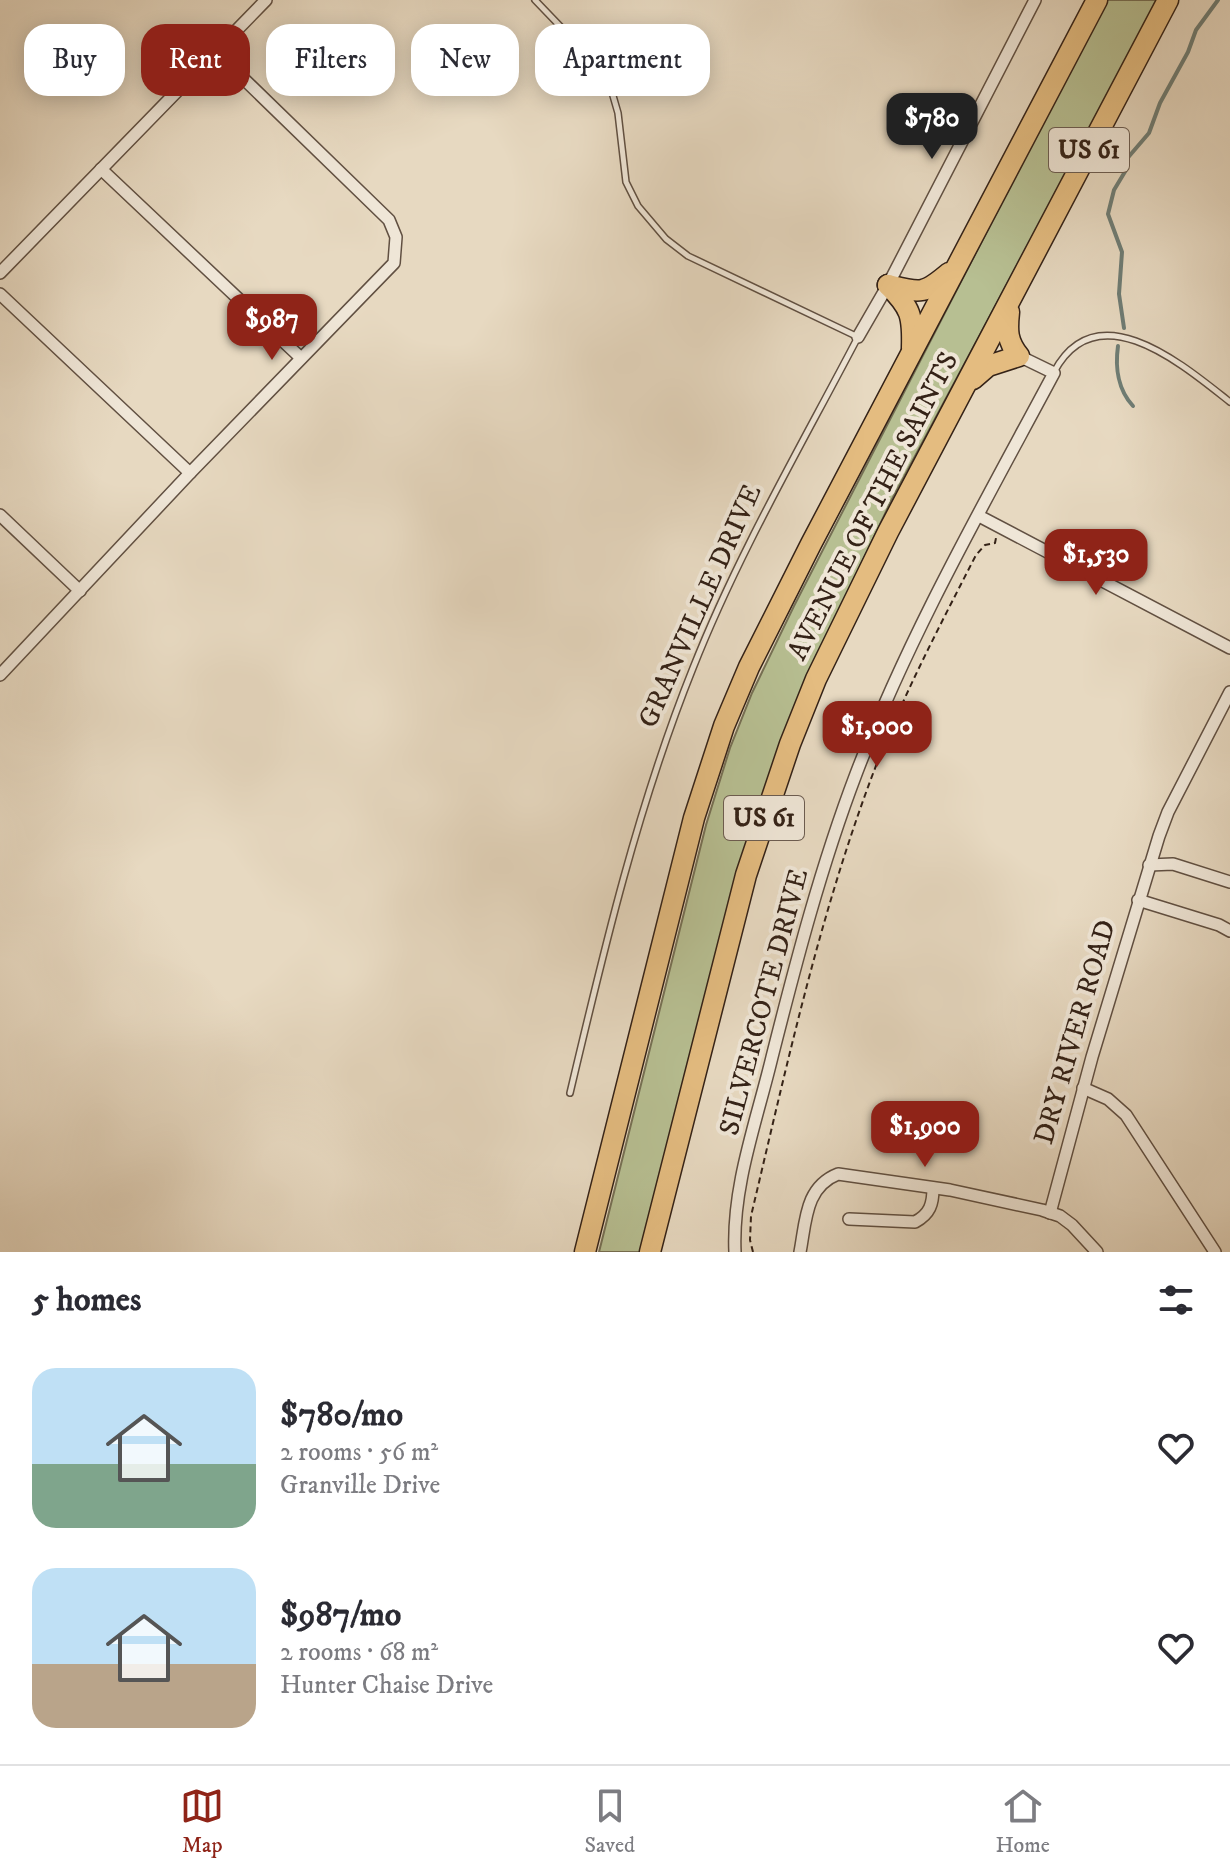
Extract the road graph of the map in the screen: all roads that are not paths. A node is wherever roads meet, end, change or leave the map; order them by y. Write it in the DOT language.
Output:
graph roads {
  1 [pos="266,0"];
  2 [pos="535,0"];
  3 [pos="1035,0"];
  4 [pos="1097,0"];
  5 [pos="1168,0"];
  6 [pos="242,24"];
  7 [pos="250,85"];
  8 [pos="172,96"];
  9 [pos="101,169"];
  10 [pos="955,269"];
  11 [pos="0,273"];
  12 [pos="888,285"];
  13 [pos="0,294"];
  14 [pos="1010,300"];
  15 [pos="858,337"];
  16 [pos="912,351"];
  17 [pos="1019,356"];
  18 [pos="301,358"];
  19 [pos="1054,373"];
  20 [pos="964,387"];
  21 [pos="1230,402"];
  22 [pos="190,473"];
  23 [pos="0,515"];
  24 [pos="979,516"];
  25 [pos="80,591"];
  26 [pos="1230,648"];
  27 [pos="0,675"];
  28 [pos="1230,692"];
  29 [pos="1149,865"];
  30 [pos="1230,882"];
  31 [pos="1138,900"];
  32 [pos="1230,931"];
  33 [pos="1083,1088"];
  34 [pos="570,1093"];
  35 [pos="933,1188"];
  36 [pos="1050,1213"];
  37 [pos="849,1219"];
  38 [pos="585,1252"];
  39 [pos="650,1252"];
  40 [pos="735,1252"];
  41 [pos="800,1252"];
  42 [pos="1097,1252"];
  43 [pos="1215,1252"];
  1 -- 6 [label="street"];
  2 -- 15 [label="lane"];
  3 -- 12 [label="street, GRANVILLE DRIVE"];
  4 -- 10 [label="highway, AVENUE OF THE SAINTS / US 61"];
  5 -- 14 [label="highway, AVENUE OF THE SAINTS / US 61"];
  7 -- 18 [label="street"];
  8 -- 9 [label="street"];
  9 -- 11 [label="street"];
  9 -- 18 [label="street"];
  10 -- 12 [label="highway"];
  10 -- 16 [label="highway, AVENUE OF THE SAINTS / US 61"];
  12 -- 15 [label="street, GRANVILLE DRIVE"];
  12 -- 16 [label="highway"];
  13 -- 22 [label="street"];
  14 -- 17 [label="highway"];
  14 -- 20 [label="highway, AVENUE OF THE SAINTS / US 61"];
  15 -- 34 [label="lane, GRANVILLE DRIVE"];
  16 -- 38 [label="highway, AVENUE OF THE SAINTS / US 61"];
  17 -- 19 [label="street"];
  17 -- 20 [label="highway"];
  18 -- 22 [label="street"];
  19 -- 21 [label="lane"];
  19 -- 24 [label="street, SILVERCOTE DRIVE"];
  20 -- 39 [label="highway, AVENUE OF THE SAINTS / US 61"];
  22 -- 25 [label="street"];
  23 -- 25 [label="street"];
  24 -- 26 [label="street"];
  24 -- 40 [label="street, SILVERCOTE DRIVE"];
  25 -- 27 [label="street"];
  28 -- 29 [label="street, DRY RIVER ROAD"];
  29 -- 30 [label="street"];
  29 -- 31 [label="street, DRY RIVER ROAD"];
  31 -- 32 [label="street"];
  31 -- 33 [label="street, DRY RIVER ROAD"];
  33 -- 36 [label="street, DRY RIVER ROAD"];
  33 -- 43 [label="street"];
  35 -- 36 [label="street"];
  35 -- 37 [label="street"];
  35 -- 41 [label="street"];
  36 -- 42 [label="street"];
}
